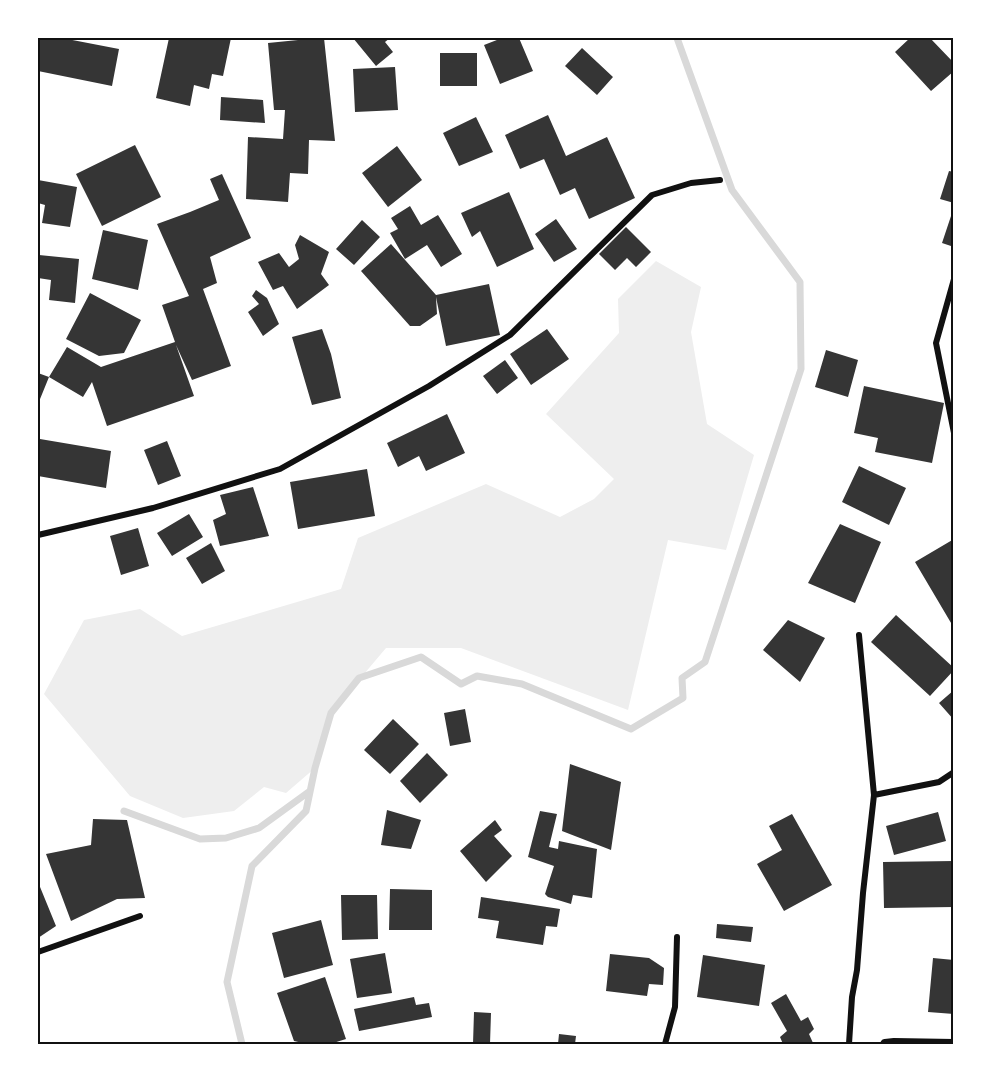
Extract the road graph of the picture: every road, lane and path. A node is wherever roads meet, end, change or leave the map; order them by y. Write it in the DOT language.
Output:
graph roads {
  1 [pos="720,180"];
  2 [pos="954,279"];
  3 [pos="954,433"];
  4 [pos="38,535"];
  5 [pos="859,636"];
  6 [pos="954,772"];
  7 [pos="874,795"];
  8 [pos="140,916"];
  9 [pos="677,937"];
  10 [pos="38,952"];
  11 [pos="665,1044"];
  12 [pos="849,1044"];
  13 [pos="885,1044"];
  14 [pos="954,1044"];
  1 -- 4 [label="street"];
  2 -- 3 [label="street"];
  5 -- 7 [label="street"];
  6 -- 7 [label="street"];
  7 -- 12 [label="street"];
  8 -- 10 [label="street"];
  9 -- 11 [label="street"];
  13 -- 14 [label="street"];
}
